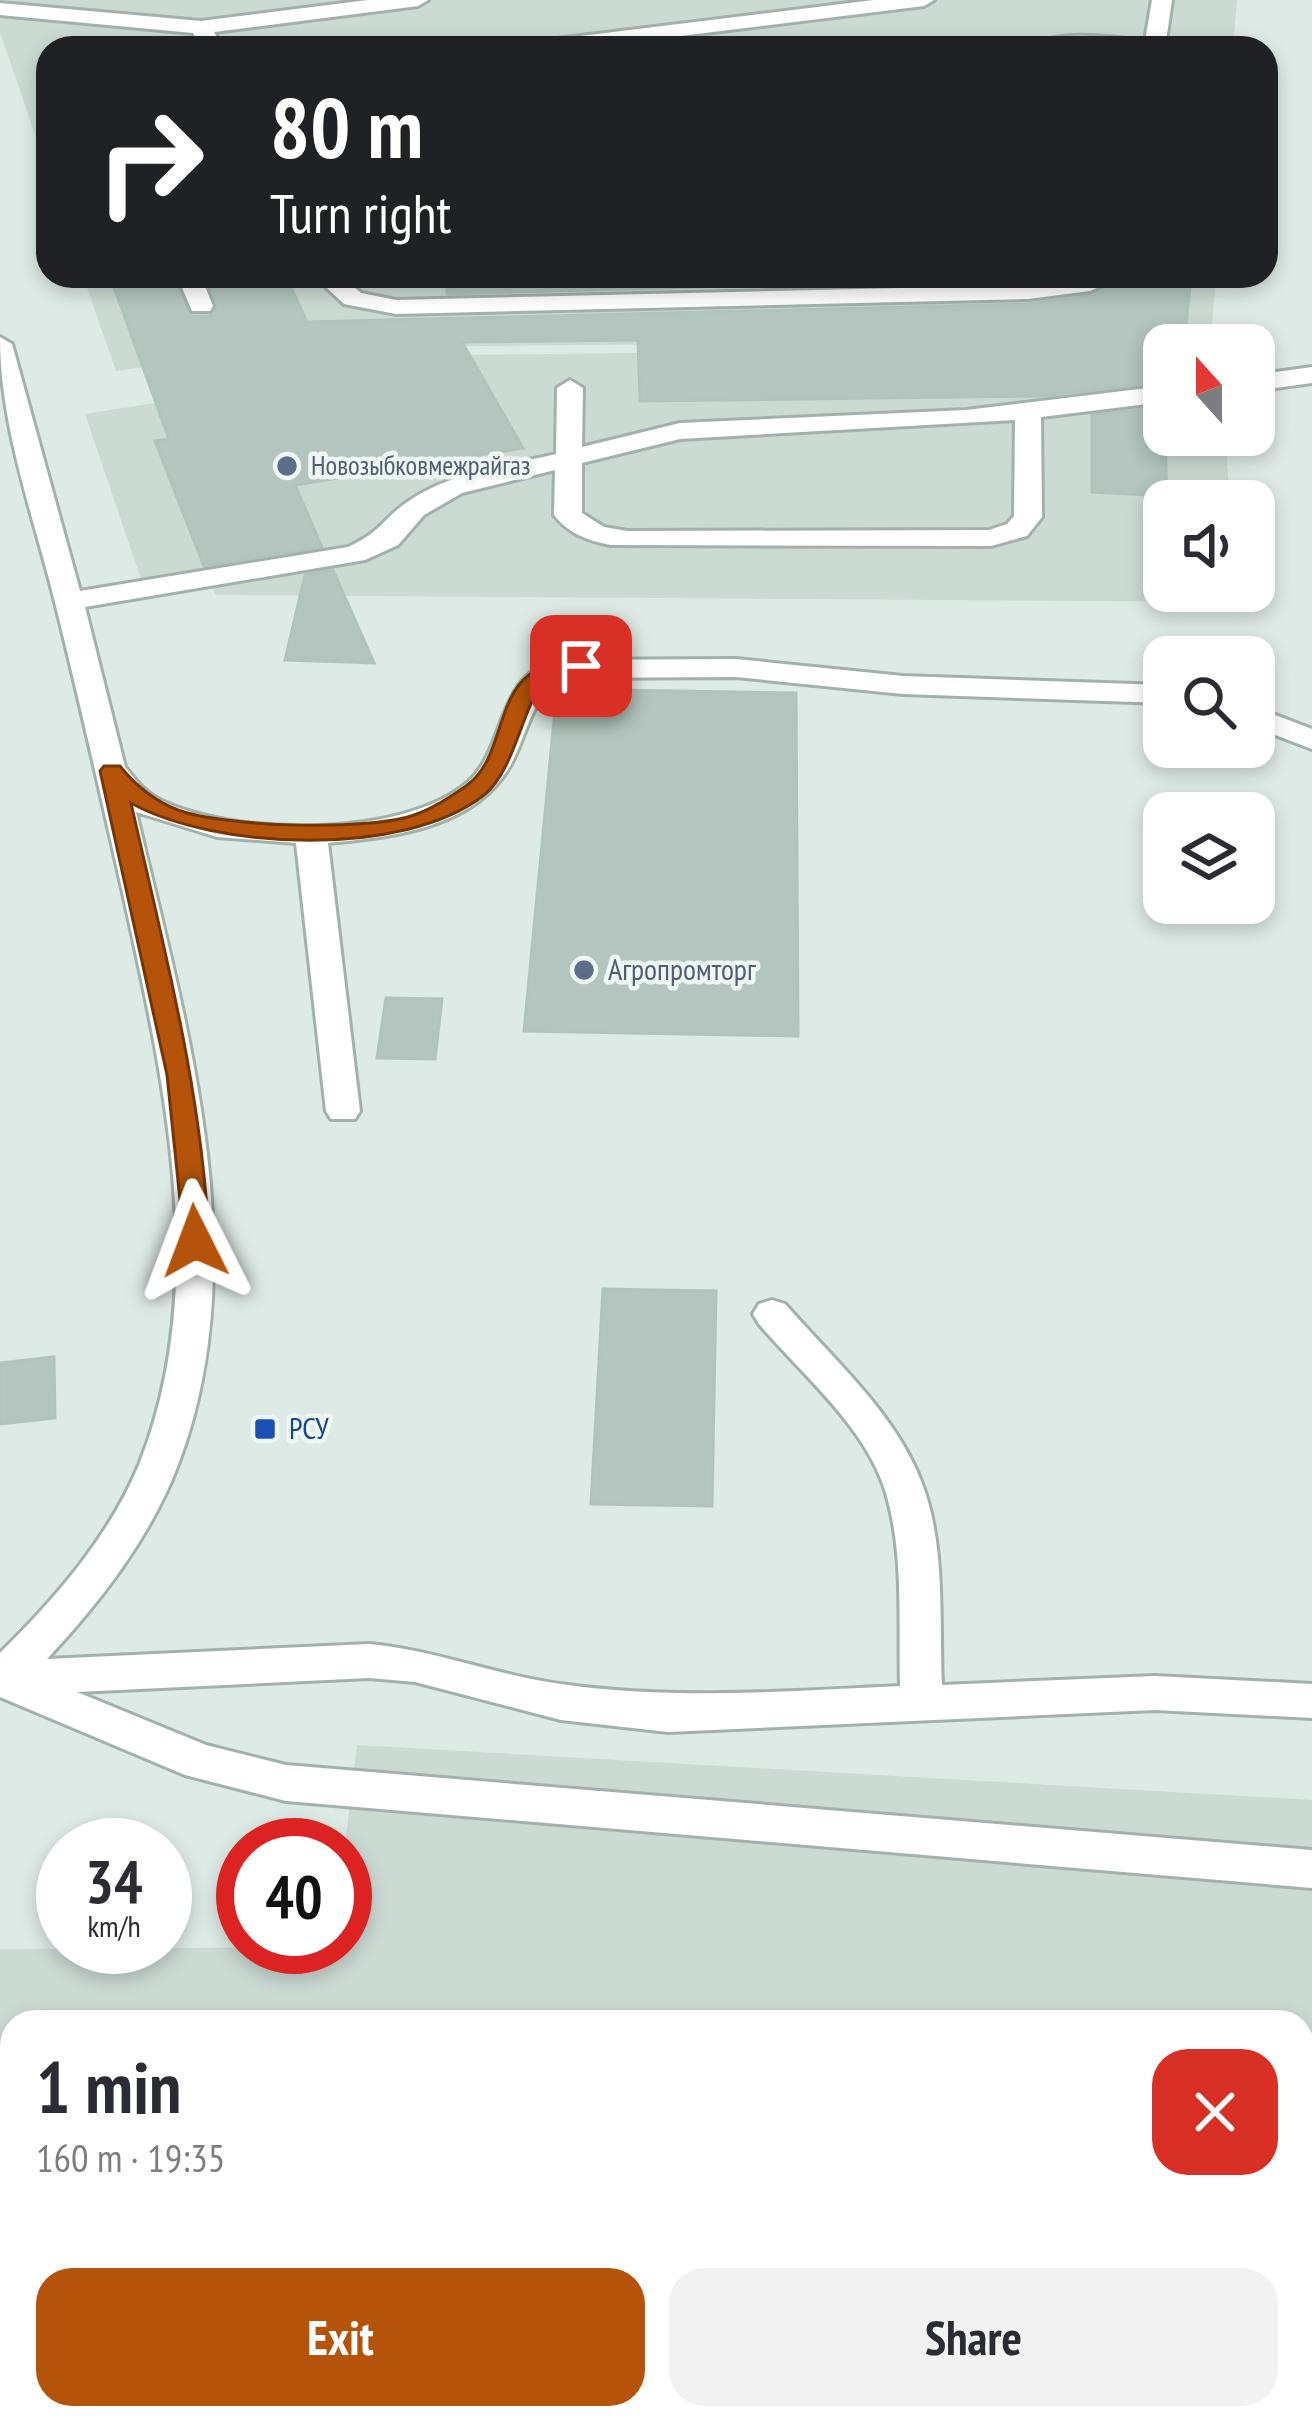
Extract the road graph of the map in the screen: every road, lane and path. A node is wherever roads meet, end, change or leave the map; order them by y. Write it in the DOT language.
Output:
graph roads {
  1 [pos="418,0"];
  2 [pos="924,0"];
  3 [pos="1162,0"];
  4 [pos="14,6"];
  5 [pos="86,15"];
  6 [pos="201,27"];
  7 [pos="94,36"];
  8 [pos="206,36"];
  9 [pos="630,36"];
  10 [pos="1154,36"];
  11 [pos="194,288"];
  12 [pos="340,288"];
  13 [pos="1059,288"];
  14 [pos="201,306"];
  15 [pos="0,344"];
  16 [pos="1312,375"];
  17 [pos="1275,380"];
  18 [pos="569,388"];
  19 [pos="1143,397"];
  20 [pos="1028,411"];
  21 [pos="566,458"];
  22 [pos="70,601"];
  23 [pos="1143,693"];
  24 [pos="1275,725"];
  25 [pos="1312,740"];
  26 [pos="112,771"];
  27 [pos="311,834"];
  28 [pos="343,1112"];
  29 [pos="772,1314"];
  30 [pos="0,1682"];
  31 [pos="1312,1701"];
  32 [pos="922,1704"];
  33 [pos="1312,1870"];
  1 -- 6 [label="street"];
  2 -- 9 [label="street"];
  3 -- 10 [label="street"];
  4 -- 5 [label="street"];
  5 -- 6 [label="street"];
  5 -- 7 [label="street"];
  6 -- 8 [label="street"];
  11 -- 14 [label="street"];
  12 -- 13 [label="street"];
  15 -- 22 [label="street"];
  16 -- 17 [label="street"];
  18 -- 21 [label="street"];
  19 -- 20 [label="street"];
  20 -- 21 [label="street"];
  20 -- 21 [label="street"];
  21 -- 22 [label="street"];
  22 -- 26 [label="street"];
  23 -- 27 [label="street"];
  24 -- 25 [label="street"];
  26 -- 27 [label="street"];
  26 -- 30 [label="street"];
  27 -- 28 [label="street"];
  29 -- 32 [label="street"];
  30 -- 32 [label="street"];
  30 -- 33 [label="street"];
  31 -- 32 [label="street"];
}
